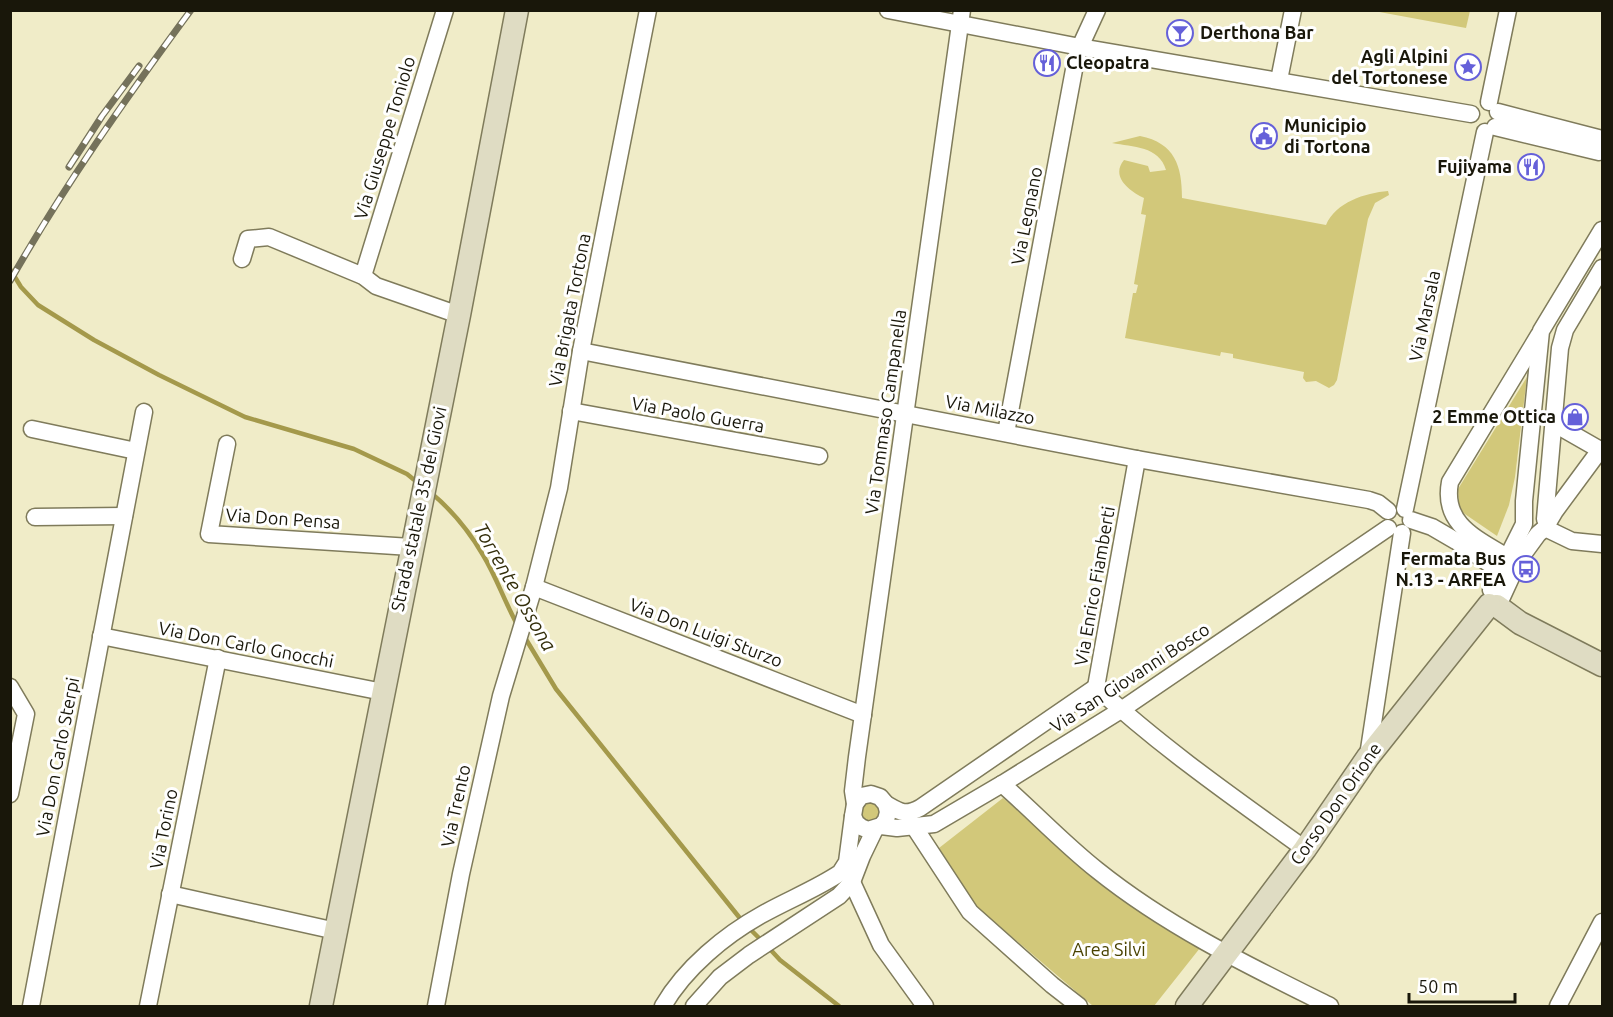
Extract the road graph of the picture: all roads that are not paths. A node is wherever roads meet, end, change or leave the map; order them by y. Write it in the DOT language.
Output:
graph roads {
  1 [pos="445,10"];
  2 [pos="517,10"];
  3 [pos="648,10"];
  4 [pos="888,10"];
  5 [pos="1096,10"];
  6 [pos="1293,10"];
  7 [pos="1508,10"];
  8 [pos="961,18"];
  9 [pos="1080,47"];
  10 [pos="1279,80"];
  11 [pos="1491,118"];
  12 [pos="1601,147"];
  13 [pos="1602,230"];
  14 [pos="242,259"];
  15 [pos="1602,268"];
  16 [pos="363,276"];
  17 [pos="459,315"];
  18 [pos="1541,331"];
  19 [pos="581,351"];
  20 [pos="571,411"];
  21 [pos="144,412"];
  22 [pos="905,414"];
  23 [pos="1553,423"];
  24 [pos="32,429"];
  25 [pos="1006,433"];
  26 [pos="227,444"];
  27 [pos="136,451"];
  28 [pos="1601,451"];
  29 [pos="819,456"];
  30 [pos="1137,459"];
  31 [pos="124,516"];
  32 [pos="35,517"];
  33 [pos="1399,520"];
  34 [pos="1525,521"];
  35 [pos="1544,526"];
  36 [pos="1602,544"];
  37 [pos="411,547"];
  38 [pos="1507,557"];
  39 [pos="534,587"];
  40 [pos="1495,595"];
  41 [pos="524,615"];
  42 [pos="101,636"];
  43 [pos="218,658"];
  44 [pos="1602,665"];
  45 [pos="10,687"];
  46 [pos="1096,687"];
  47 [pos="383,692"];
  48 [pos="1121,710"];
  49 [pos="863,715"];
  50 [pos="17,725"];
  51 [pos="1368,757"];
  52 [pos="1002,784"];
  53 [pos="10,794"];
  54 [pos="886,804"];
  55 [pos="854,810"];
  56 [pos="913,825"];
  57 [pos="878,828"];
  58 [pos="1305,849"];
  59 [pos="852,882"];
  60 [pos="170,894"];
  61 [pos="1602,922"];
  62 [pos="336,931"];
  63 [pos="1226,955"];
  64 [pos="31,1006"];
  65 [pos="148,1006"];
  66 [pos="321,1006"];
  67 [pos="436,1006"];
  68 [pos="663,1006"];
  69 [pos="694,1006"];
  70 [pos="925,1006"];
  71 [pos="1079,1006"];
  72 [pos="1187,1006"];
  73 [pos="1330,1006"];
  74 [pos="1558,1006"];
  1 -- 16 [label="street, Via Giuseppe Toniolo"];
  2 -- 17 [label="main road, Strada statale 35 dei Giovi"];
  3 -- 19 [label="street, Via Brigata Tortona"];
  4 -- 8 [label="street"];
  5 -- 9 [label="street, Via Legnano"];
  6 -- 10 [label="street"];
  7 -- 11 [label="street, Via Marsala"];
  8 -- 9 [label="street"];
  8 -- 22 [label="street, Via Tommaso Campanella"];
  9 -- 10 [label="street"];
  9 -- 25 [label="street, Via Legnano"];
  10 -- 11 [label="street"];
  11 -- 12 [label="street"];
  11 -- 33 [label="street, Via Marsala"];
  13 -- 18 [label="street"];
  14 -- 16 [label="street"];
  15 -- 23 [label="street"];
  16 -- 17 [label="street"];
  17 -- 37 [label="main road, Strada statale 35 dei Giovi"];
  18 -- 34 [label="street"];
  18 -- 38 [label="street"];
  19 -- 20 [label="street, Via Brigata Tortona"];
  19 -- 22 [label="street, Via Milazzo"];
  20 -- 29 [label="street, Via Paolo Guerra"];
  20 -- 39 [label="street, Via Brigata Tortona"];
  21 -- 27 [label="street, Via Don Carlo Sterpi"];
  22 -- 25 [label="street, Via Milazzo"];
  22 -- 49 [label="street, Via Tommaso Campanella"];
  23 -- 28 [label="street"];
  23 -- 35 [label="street"];
  24 -- 27 [label="street"];
  25 -- 30 [label="street, Via Milazzo"];
  26 -- 37 [label="street, Via Don Pensa"];
  27 -- 31 [label="street, Via Don Carlo Sterpi"];
  28 -- 35 [label="street"];
  30 -- 33 [label="street, Via Milazzo"];
  30 -- 46 [label="street, Via Enrico Fiamberti"];
  31 -- 32 [label="street"];
  31 -- 42 [label="street, Via Don Carlo Sterpi"];
  33 -- 40 [label="street, Via Milazzo"];
  33 -- 48 [label="street, Via San Giovanni Bosco"];
  33 -- 51 [label="street, Via Marsala"];
  34 -- 35 [label="street"];
  34 -- 38 [label="street"];
  35 -- 36 [label="street"];
  35 -- 40 [label="street"];
  37 -- 47 [label="main road, Strada statale 35 dei Giovi"];
  38 -- 40 [label="street"];
  39 -- 41 [label="street, Via Brigata Tortona"];
  39 -- 49 [label="street, Via Don Luigi Sturzo"];
  40 -- 44 [label="main road"];
  40 -- 51 [label="main road, Corso Don Orione"];
  41 -- 67 [label="street, Via Trento"];
  42 -- 43 [label="street, Via Don Carlo Gnocchi"];
  42 -- 64 [label="street, Via Don Carlo Sterpi"];
  43 -- 47 [label="street, Via Don Carlo Gnocchi"];
  43 -- 60 [label="street, Via Torino"];
  45 -- 50 [label="street"];
  46 -- 48 [label="street, Via Enrico Fiamberti"];
  46 -- 54 [label="street, Via San Giovanni Bosco"];
  47 -- 62 [label="main road, Strada statale 35 dei Giovi"];
  48 -- 52 [label="street, Via San Giovanni Bosco"];
  48 -- 58 [label="street, Via Enrico Fiamberti"];
  49 -- 55 [label="street, Via Tommaso Campanella"];
  50 -- 53 [label="street"];
  51 -- 58 [label="main road, Corso Don Orione"];
  52 -- 56 [label="street, Via San Giovanni Bosco"];
  52 -- 63 [label="street"];
  54 -- 55 [label="street"];
  54 -- 57 [label="street"];
  55 -- 57 [label="street"];
  55 -- 68 [label="street, Via Tommaso Campanella"];
  56 -- 57 [label="street, Via San Giovanni Bosco"];
  56 -- 71 [label="street"];
  57 -- 59 [label="street"];
  58 -- 63 [label="main road, Corso Don Orione"];
  59 -- 69 [label="street"];
  59 -- 70 [label="street"];
  60 -- 62 [label="street"];
  60 -- 65 [label="street, Via Torino"];
  61 -- 74 [label="street"];
  62 -- 66 [label="main road, Strada statale 35 dei Giovi"];
  63 -- 72 [label="main road, Corso Don Orione"];
  63 -- 73 [label="street"];
}
